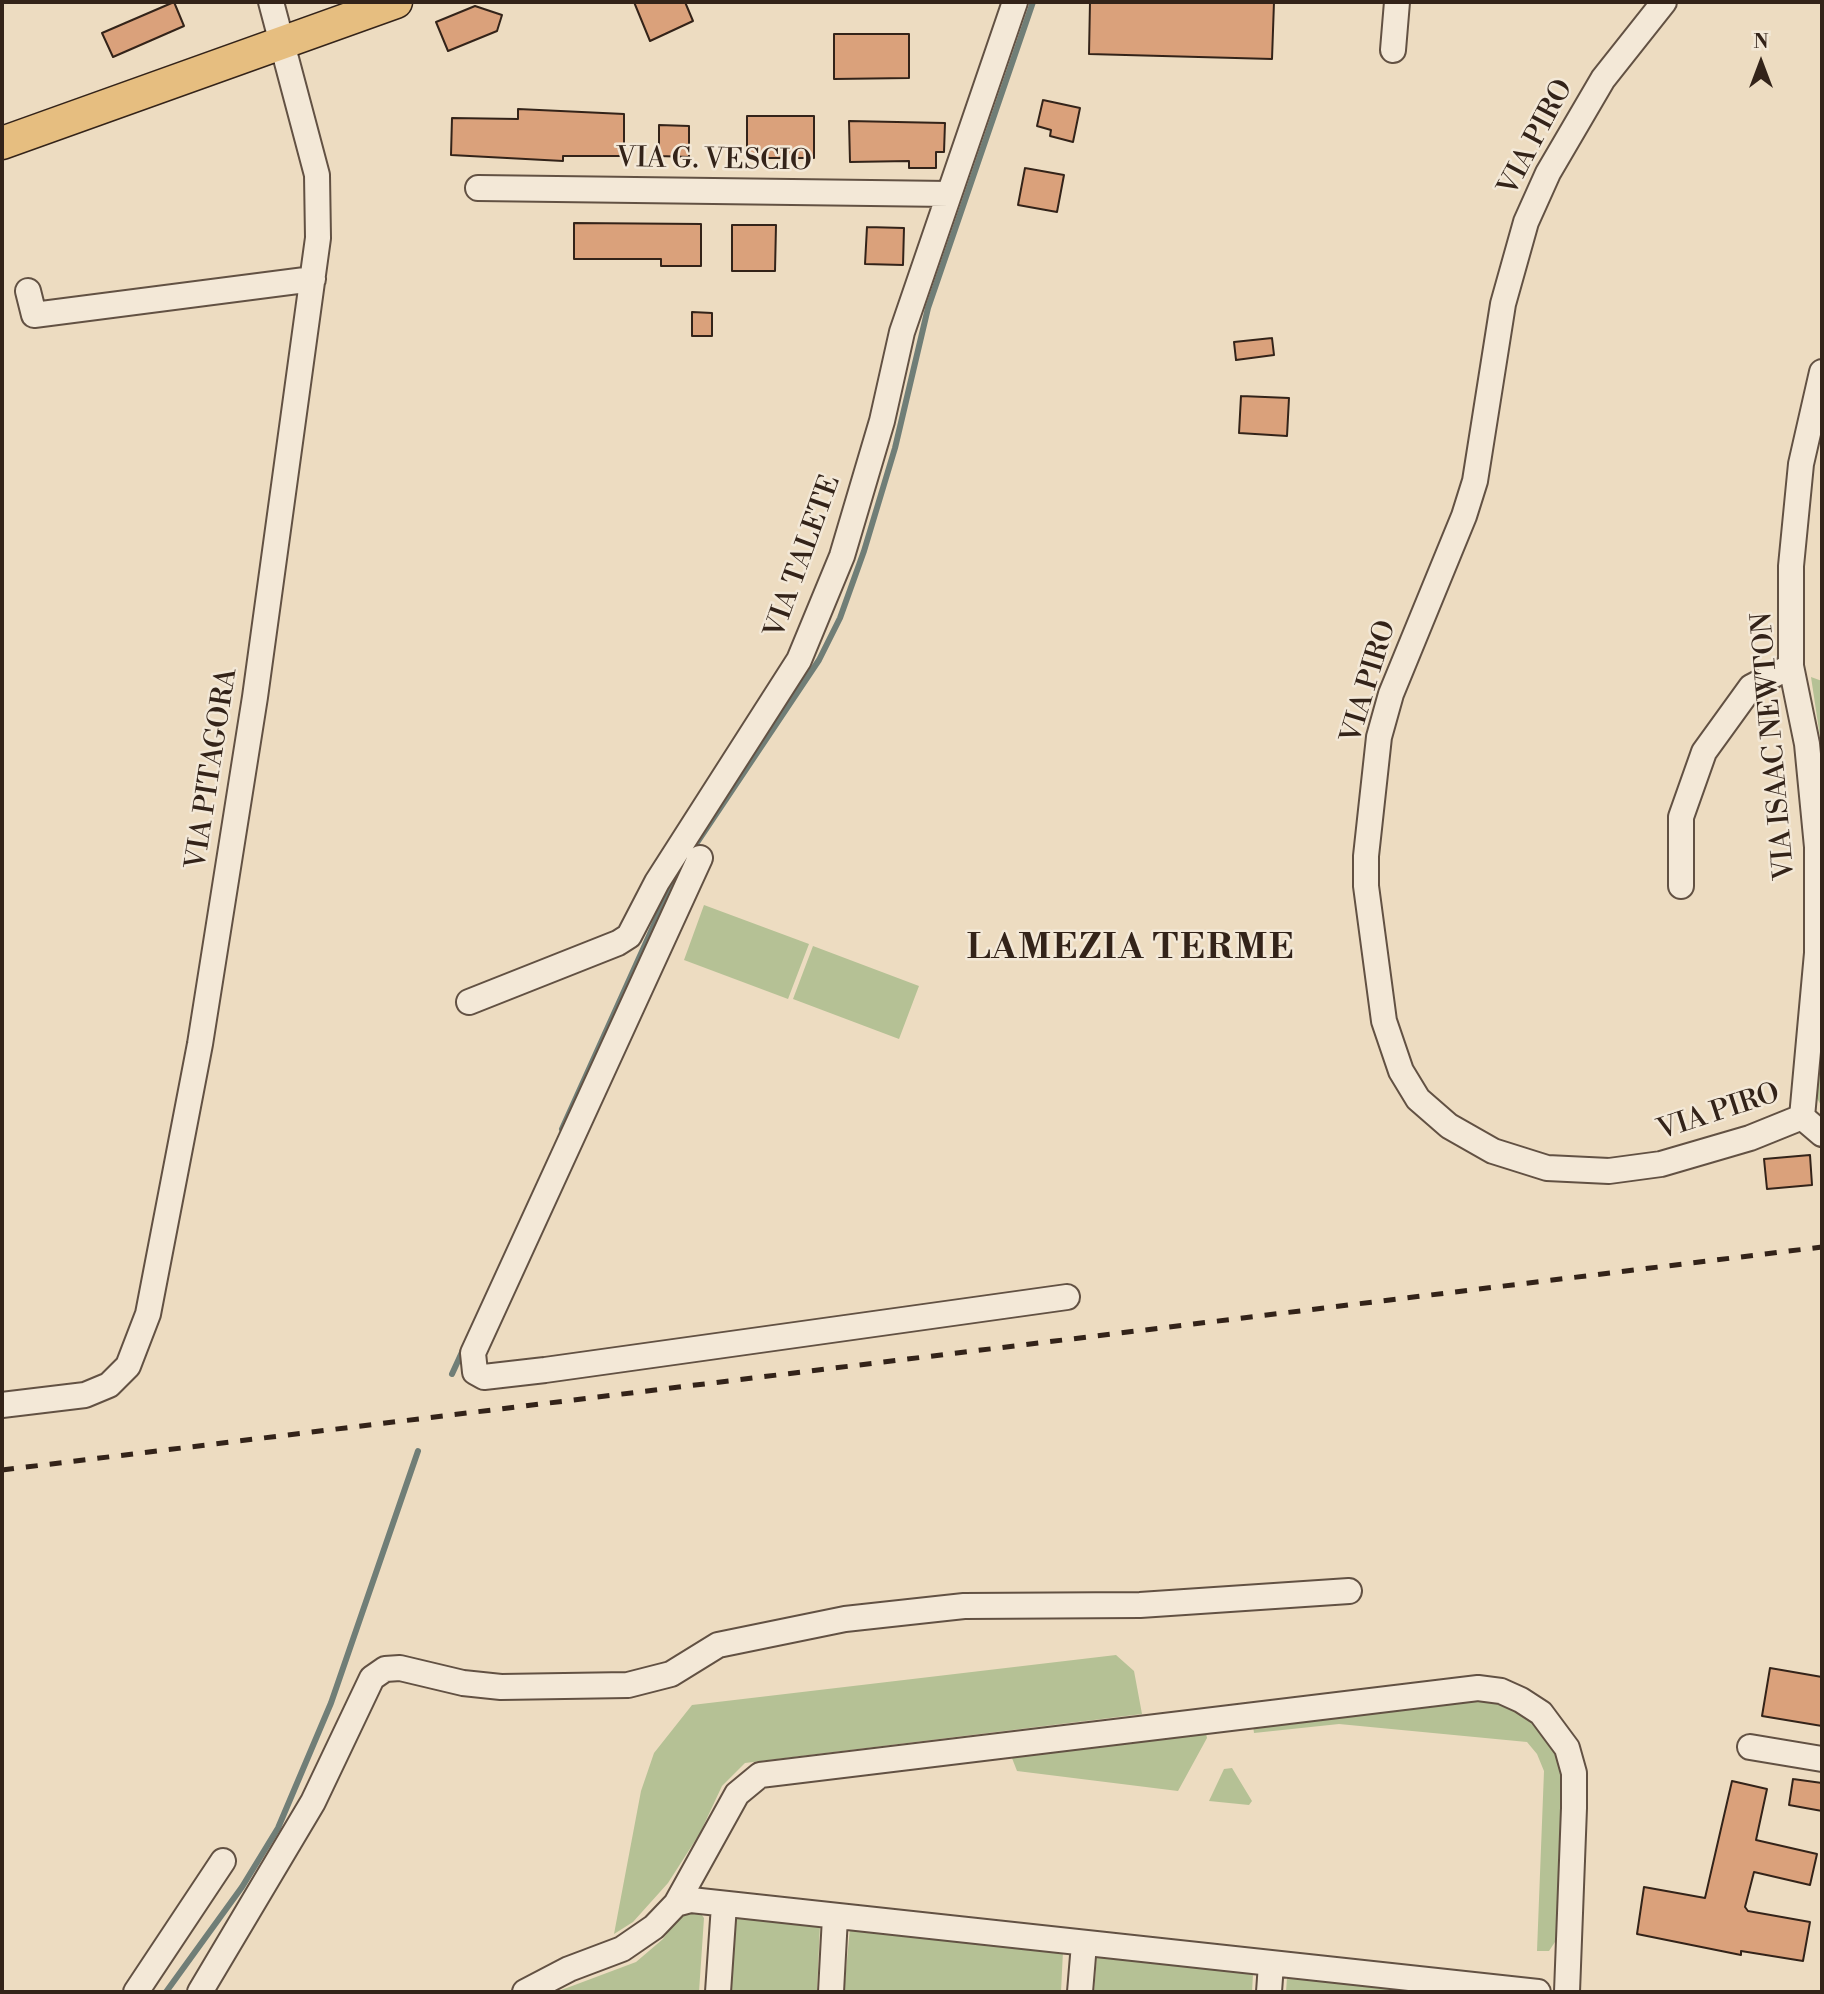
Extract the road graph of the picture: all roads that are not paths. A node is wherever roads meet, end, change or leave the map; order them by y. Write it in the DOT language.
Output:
graph roads {
  1 [pos="271,2"];
  2 [pos="396,2"];
  3 [pos="1015,2"];
  4 [pos="1397,2"];
  5 [pos="1664,2"];
  6 [pos="280,43"];
  7 [pos="1392,50"];
  8 [pos="2,143"];
  9 [pos="478,188"];
  10 [pos="949,194"];
  11 [pos="313,279"];
  12 [pos="28,292"];
  13 [pos="1822,372"];
  14 [pos="1791,666"];
  15 [pos="700,858"];
  16 [pos="1681,886"];
  17 [pos="629,936"];
  18 [pos="659,949"];
  19 [pos="470,1002"];
  20 [pos="1802,1117"];
  21 [pos="1822,1134"];
  22 [pos="1067,1297"];
  23 [pos="2,1405"];
  24 [pos="1349,1591"];
  25 [pos="1750,1747"];
  26 [pos="1822,1759"];
  27 [pos="223,1861"];
  28 [pos="676,1904"];
  29 [pos="724,1905"];
  30 [pos="835,1917"];
  31 [pos="1084,1944"];
  32 [pos="1271,1964"];
  33 [pos="136,1992"];
  34 [pos="200,1992"];
  35 [pos="525,1992"];
  36 [pos="718,1992"];
  37 [pos="831,1992"];
  38 [pos="1080,1992"];
  39 [pos="1269,1992"];
  40 [pos="1538,1992"];
  41 [pos="1567,1992"];
  1 -- 6 [label="street, VIA PITAGORA"];
  2 -- 6 [label="main road"];
  3 -- 10 [label="street, VIA TALETE"];
  4 -- 7 [label="street"];
  5 -- 20 [label="street, VIA PIRO"];
  6 -- 8 [label="main road"];
  6 -- 11 [label="street, VIA PITAGORA"];
  9 -- 10 [label="street, VIA G. VESCIO"];
  10 -- 17 [label="street, VIA TALETE"];
  11 -- 12 [label="street"];
  11 -- 23 [label="street, VIA PITAGORA"];
  13 -- 14 [label="street, VIA ISAAC NEWTON"];
  14 -- 16 [label="street"];
  14 -- 20 [label="street, VIA ISAAC NEWTON"];
  15 -- 18 [label="street"];
  17 -- 18 [label="street"];
  17 -- 19 [label="street"];
  18 -- 22 [label="street"];
  20 -- 21 [label="street"];
  24 -- 34 [label="street"];
  25 -- 26 [label="street"];
  27 -- 33 [label="street"];
  28 -- 29 [label="street"];
  28 -- 35 [label="street"];
  28 -- 41 [label="street"];
  29 -- 30 [label="street"];
  29 -- 36 [label="street"];
  30 -- 31 [label="street"];
  30 -- 37 [label="street"];
  31 -- 32 [label="street"];
  31 -- 38 [label="street"];
  32 -- 39 [label="street"];
  32 -- 40 [label="street"];
}
